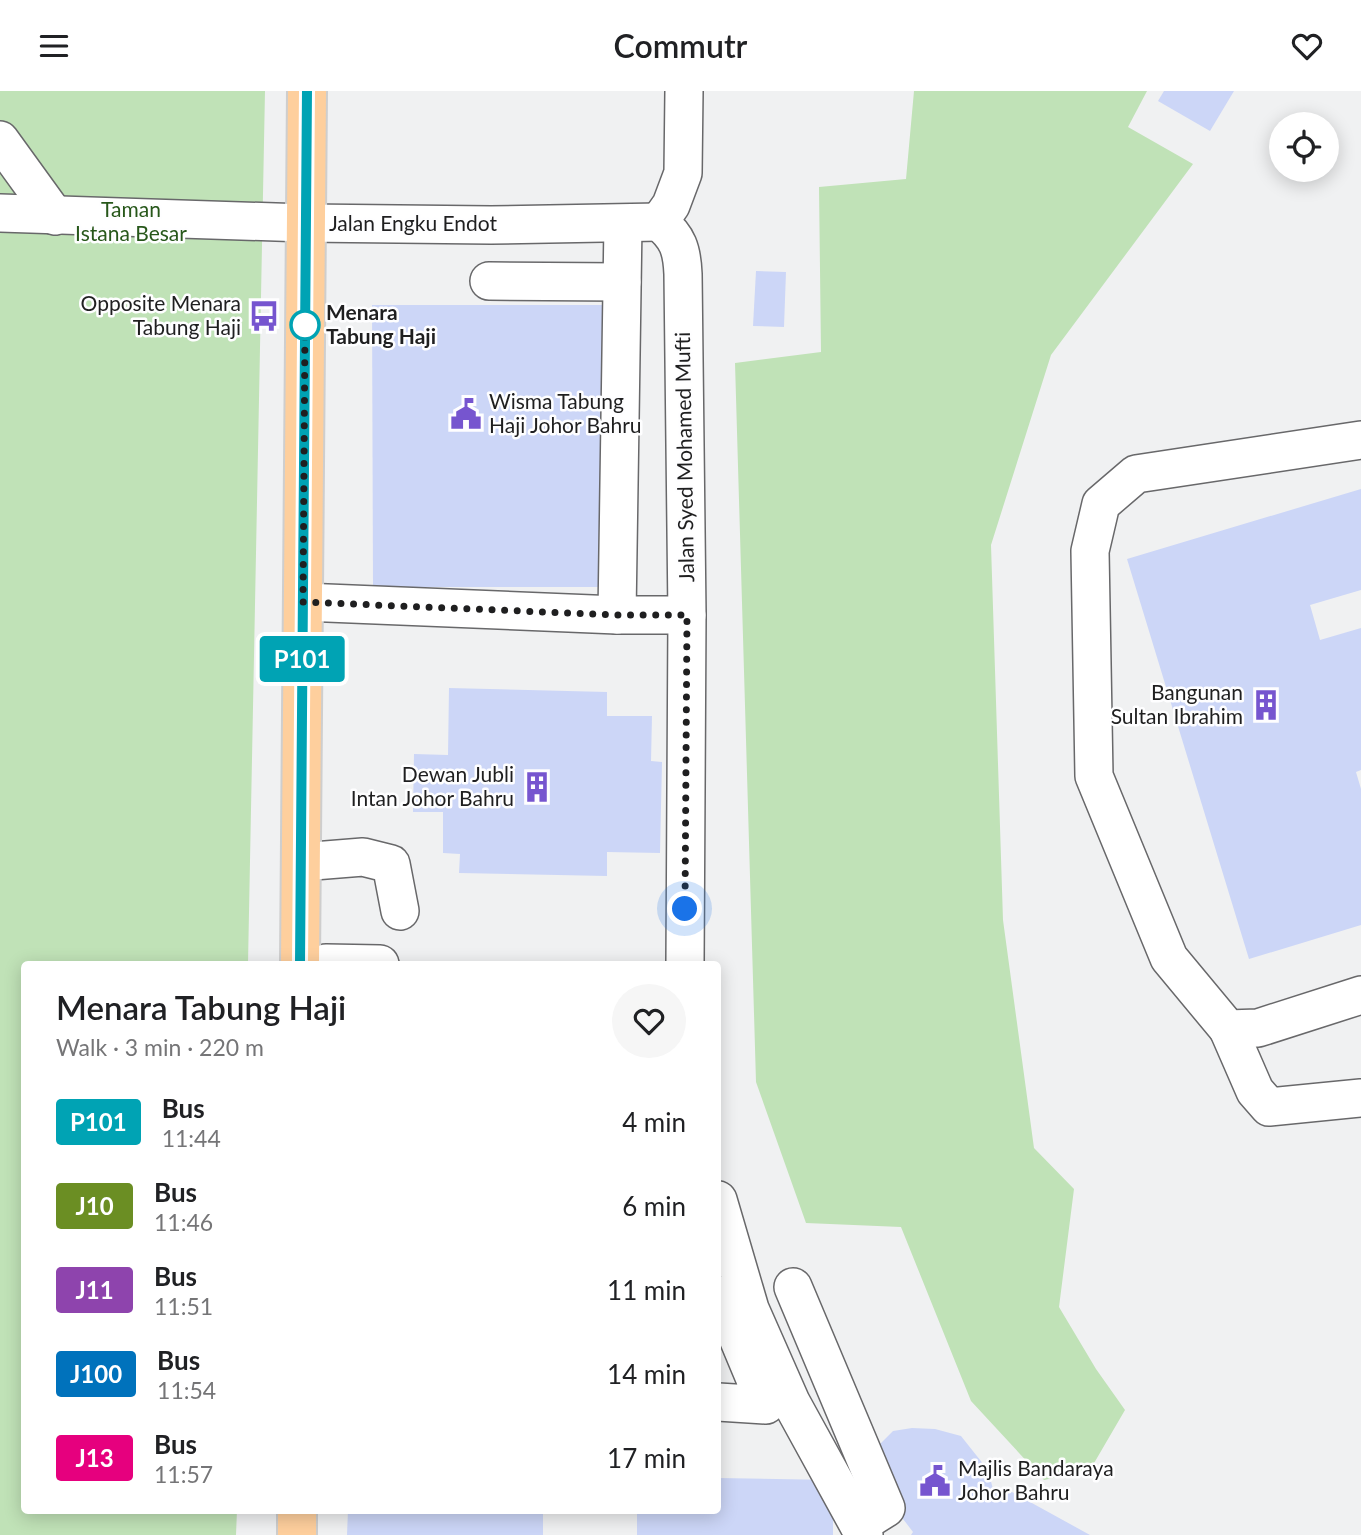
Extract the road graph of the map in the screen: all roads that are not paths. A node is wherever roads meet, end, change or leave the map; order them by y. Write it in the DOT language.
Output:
graph roads {
  1 [pos="307,91"];
  2 [pos="684,91"];
  3 [pos="0,140"];
  4 [pos="0,213"];
  5 [pos="55,216"];
  6 [pos="306,223"];
  7 [pos="641,223"];
  8 [pos="489,281"];
  9 [pos="622,282"];
  10 [pos="1361,440"];
  11 [pos="303,602"];
  12 [pos="617,615"];
  13 [pos="687,615"];
  14 [pos="301,862"];
  15 [pos="400,911"];
  16 [pos="313,961"];
  17 [pos="685,961"];
  18 [pos="1361,995"];
  19 [pos="1228,1029"];
  20 [pos="1361,1098"];
  21 [pos="721,1246"];
  22 [pos="723,1276"];
  23 [pos="793,1287"];
  24 [pos="721,1297"];
  25 [pos="721,1402"];
  26 [pos="297,1514"];
  27 [pos="862,1530"];
  28 [pos="297,1535"];
  1 -- 6 [label="main road"];
  2 -- 7 [label="street"];
  3 -- 5 [label="street"];
  4 -- 5 [label="street, Jalan Engku Endot"];
  5 -- 6 [label="street, Jalan Engku Endot"];
  6 -- 7 [label="street, Jalan Engku Endot"];
  6 -- 11 [label="main road"];
  7 -- 9 [label="street"];
  7 -- 13 [label="street, Jalan Syed Mohamed Mufti"];
  8 -- 9 [label="street"];
  9 -- 12 [label="street"];
  10 -- 19 [label="street"];
  11 -- 12 [label="street"];
  11 -- 14 [label="main road"];
  12 -- 13 [label="street"];
  13 -- 17 [label="street, Jalan Syed Mohamed Mufti"];
  14 -- 15 [label="street"];
  14 -- 16 [label="main road"];
  18 -- 19 [label="street"];
  19 -- 20 [label="street"];
  21 -- 22 [label="street"];
  22 -- 27 [label="street"];
  23 -- 27 [label="street"];
  24 -- 25 [label="street"];
  26 -- 28 [label="main road"];
}
